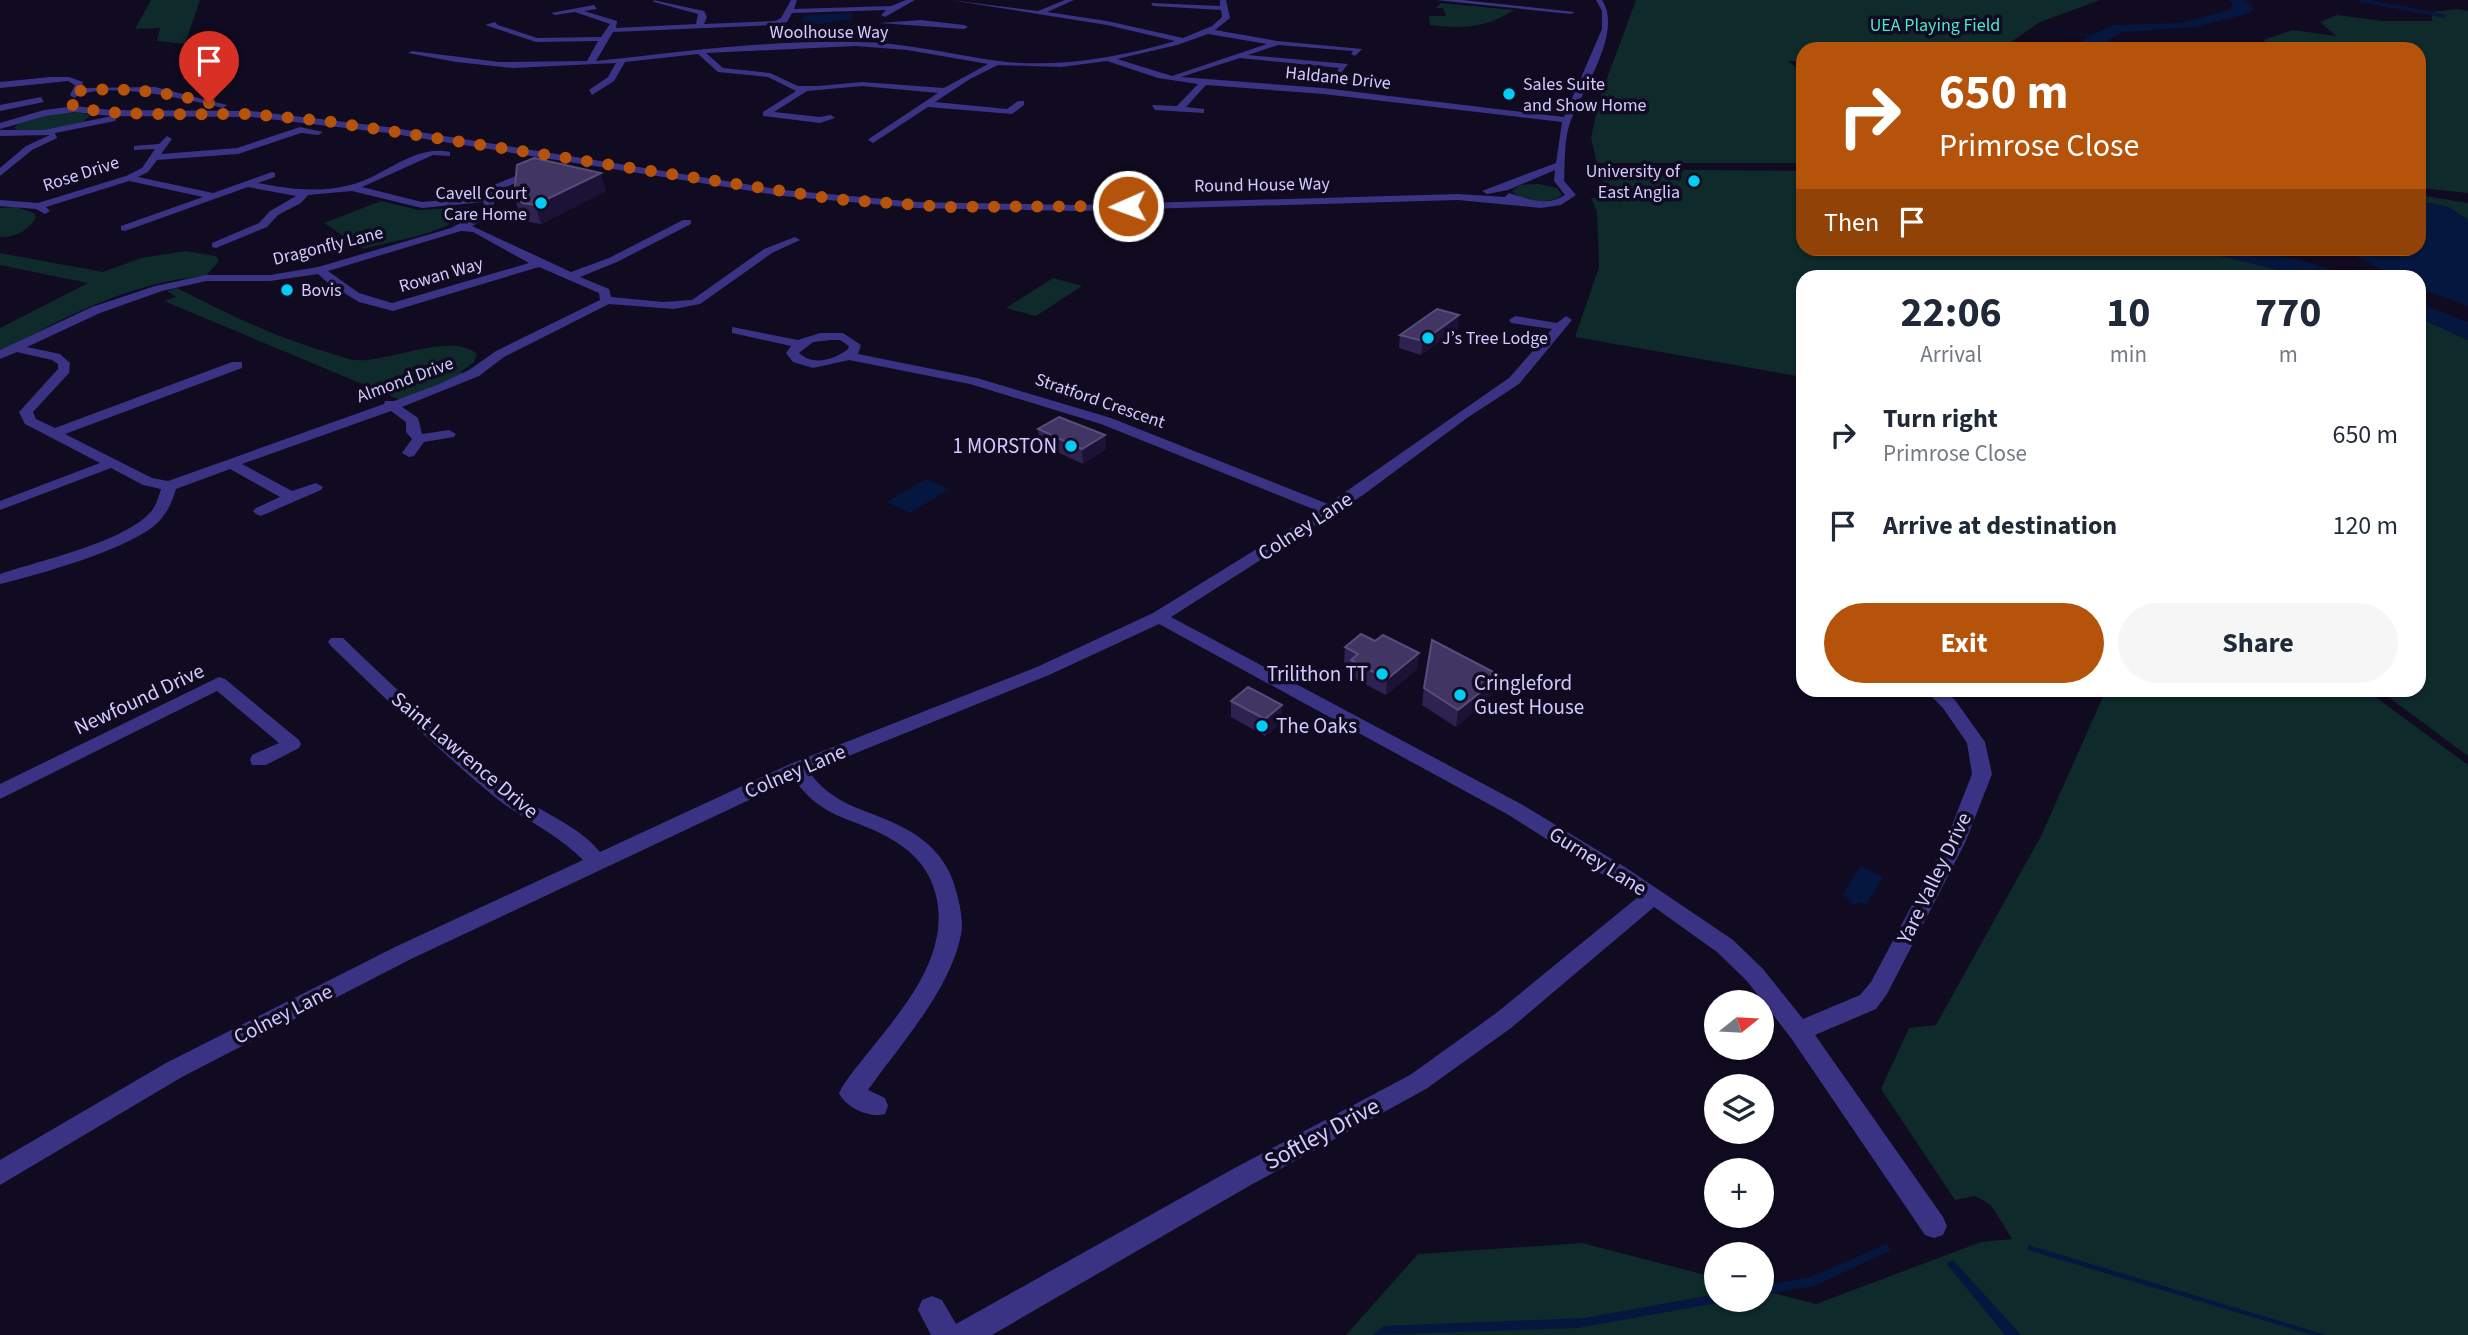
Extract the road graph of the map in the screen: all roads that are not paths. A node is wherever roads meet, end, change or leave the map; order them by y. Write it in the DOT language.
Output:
graph roads {
  1 [pos="794,0"];
  2 [pos="912,0"];
  3 [pos="953,0"];
  4 [pos="1070,0"];
  5 [pos="1439,0"];
  6 [pos="1599,0"];
  7 [pos="661,1"];
  8 [pos="1611,1"];
  9 [pos="1153,4"];
  10 [pos="1224,4"];
  11 [pos="594,7"];
  12 [pos="892,8"];
  13 [pos="575,10"];
  14 [pos="790,11"];
  15 [pos="1606,11"];
  16 [pos="1041,12"];
  17 [pos="1571,12"];
  18 [pos="555,13"];
  19 [pos="883,23"];
  20 [pos="699,26"];
  21 [pos="1119,26"];
  22 [pos="964,27"];
  23 [pos="611,30"];
  24 [pos="1206,31"];
  25 [pos="1097,32"];
  26 [pos="479,33"];
  27 [pos="603,39"];
  28 [pos="1182,40"];
  29 [pos="1277,43"];
  30 [pos="871,45"];
  31 [pos="699,51"];
  32 [pos="412,53"];
  33 [pos="1241,57"];
  34 [pos="1109,59"];
  35 [pos="621,62"];
  36 [pos="590,64"];
  37 [pos="995,64"];
  38 [pos="1170,79"];
  39 [pos="1204,83"];
  40 [pos="0,85"];
  41 [pos="804,89"];
  42 [pos="946,91"];
  43 [pos="592,92"];
  44 [pos="76,93"];
  45 [pos="190,98"];
  46 [pos="41,100"];
  47 [pos="173,103"];
  48 [pos="1021,103"];
  49 [pos="928,104"];
  50 [pos="237,105"];
  51 [pos="1155,107"];
  52 [pos="0,108"];
  53 [pos="1180,108"];
  54 [pos="89,110"];
  55 [pos="1200,111"];
  56 [pos="1009,112"];
  57 [pos="192,113"];
  58 [pos="28,116"];
  59 [pos="831,118"];
  60 [pos="1000,119"];
  61 [pos="1566,120"];
  62 [pos="84,124"];
  63 [pos="282,127"];
  64 [pos="73,128"];
  65 [pos="10,129"];
  66 [pos="300,130"];
  67 [pos="866,130"];
  68 [pos="317,132"];
  69 [pos="885,132"];
  70 [pos="0,133"];
  71 [pos="873,140"];
  72 [pos="29,148"];
  73 [pos="137,148"];
  74 [pos="414,148"];
  75 [pos="432,152"];
  76 [pos="447,154"];
  77 [pos="156,157"];
  78 [pos="565,159"];
  79 [pos="1559,165"];
  80 [pos="0,173"];
  81 [pos="272,175"];
  82 [pos="129,178"];
  83 [pos="1521,181"];
  84 [pos="247,184"];
  85 [pos="352,188"];
  86 [pos="1504,188"];
  87 [pos="1566,188"];
  88 [pos="304,193"];
  89 [pos="214,195"];
  90 [pos="1458,197"];
  91 [pos="489,199"];
  92 [pos="1519,201"];
  93 [pos="0,203"];
  94 [pos="151,219"];
  95 [pos="170,222"];
  96 [pos="687,222"];
  97 [pos="125,228"];
  98 [pos="461,228"];
  99 [pos="231,229"];
  100 [pos="244,233"];
  101 [pos="659,237"];
  102 [pos="795,240"];
  103 [pos="680,242"];
  104 [pos="216,245"];
  105 [pos="750,247"];
  106 [pos="768,251"];
  107 [pos="541,263"];
  108 [pos="318,270"];
  109 [pos="569,277"];
  110 [pos="606,300"];
  111 [pos="1515,320"];
  112 [pos="736,330"];
  113 [pos="799,344"];
  114 [pos="16,348"];
  115 [pos="0,355"];
  116 [pos="849,356"];
  117 [pos="237,365"];
  118 [pos="390,404"];
  119 [pos="52,434"];
  120 [pos="449,434"];
  121 [pos="418,439"];
  122 [pos="409,453"];
  123 [pos="112,463"];
  124 [pos="233,464"];
  125 [pos="169,486"];
  126 [pos="316,487"];
  127 [pos="292,497"];
  128 [pos="0,506"];
  129 [pos="1330,510"];
  130 [pos="261,511"];
  131 [pos="0,579"];
  132 [pos="1159,617"];
  133 [pos="337,642"];
  134 [pos="1942,697"];
  135 [pos="259,761"];
  136 [pos="797,769"];
  137 [pos="0,792"];
  138 [pos="597,863"];
  139 [pos="1653,896"];
  140 [pos="1800,1031"];
  141 [pos="876,1106"];
  142 [pos="0,1173"];
  143 [pos="1934,1226"];
  144 [pos="932,1310"];
  145 [pos="947,1335"];
  146 [pos="965,1335"];
  1 -- 14 [label="street"];
  2 -- 12 [label="street"];
  3 -- 16 [label="street"];
  4 -- 16 [label="street"];
  5 -- 17 [label="street"];
  6 -- 15 [label="street"];
  7 -- 20 [label="street"];
  8 -- 15 [label="street"];
  9 -- 10 [label="street, Woolhouse Way"];
  10 -- 24 [label="street, Woolhouse Way"];
  11 -- 13 [label="street"];
  12 -- 14 [label="street"];
  12 -- 19 [label="street"];
  13 -- 18 [label="street"];
  13 -- 23 [label="street"];
  14 -- 20 [label="street"];
  15 -- 61 [label="street"];
  16 -- 21 [label="street"];
  19 -- 22 [label="street"];
  19 -- 30 [label="street"];
  20 -- 23 [label="street"];
  21 -- 25 [label="street"];
  21 -- 28 [label="street"];
  23 -- 27 [label="street"];
  24 -- 28 [label="street, Woolhouse Way"];
  24 -- 29 [label="street"];
  26 -- 27 [label="street"];
  27 -- 36 [label="street"];
  28 -- 34 [label="street, Woolhouse Way"];
  29 -- 33 [label="street"];
  29 -- 33 [label="street"];
  30 -- 31 [label="street, Woolhouse Way"];
  30 -- 37 [label="street, Woolhouse Way"];
  31 -- 35 [label="street, Woolhouse Way"];
  31 -- 41 [label="street"];
  32 -- 36 [label="street, Woolhouse Way"];
  33 -- 38 [label="street"];
  34 -- 37 [label="street, Woolhouse Way"];
  34 -- 38 [label="street, Haldane Drive"];
  35 -- 36 [label="street, Woolhouse Way"];
  35 -- 43 [label="street"];
  37 -- 42 [label="street"];
  38 -- 39 [label="street, Haldane Drive"];
  39 -- 53 [label="street"];
  39 -- 61 [label="street, Haldane Drive"];
  40 -- 44 [label="street"];
  41 -- 42 [label="street"];
  41 -- 59 [label="street"];
  42 -- 49 [label="street"];
  44 -- 45 [label="street"];
  44 -- 54 [label="street"];
  44 -- 58 [label="street"];
  45 -- 47 [label="street"];
  45 -- 50 [label="street"];
  46 -- 52 [label="street"];
  48 -- 56 [label="street"];
  49 -- 56 [label="street"];
  49 -- 69 [label="street"];
  51 -- 53 [label="street"];
  53 -- 55 [label="street"];
  54 -- 57 [label="street, Round House Way"];
  54 -- 58 [label="street, Round House Way"];
  54 -- 62 [label="street"];
  56 -- 60 [label="street"];
  57 -- 62 [label="street, Round House Way"];
  57 -- 78 [label="street, Round House Way"];
  58 -- 65 [label="street, Round House Way"];
  61 -- 79 [label="street"];
  62 -- 64 [label="street, Round House Way"];
  63 -- 66 [label="street"];
  64 -- 65 [label="street, Round House Way"];
  64 -- 72 [label="street"];
  65 -- 70 [label="street, Round House Way"];
  65 -- 72 [label="street"];
  66 -- 68 [label="street"];
  66 -- 77 [label="street"];
  67 -- 69 [label="street"];
  69 -- 71 [label="street"];
  72 -- 80 [label="street"];
  73 -- 77 [label="street, Rose Drive"];
  74 -- 75 [label="street"];
  75 -- 76 [label="street"];
  75 -- 85 [label="street"];
  77 -- 82 [label="street, Rose Drive"];
  78 -- 90 [label="street, Round House Way"];
  78 -- 91 [label="street, Dragonfly Lane"];
  79 -- 83 [label="street"];
  79 -- 87 [label="street"];
  81 -- 84 [label="street"];
  82 -- 89 [label="street"];
  82 -- 93 [label="street, Rose Drive"];
  83 -- 86 [label="street"];
  83 -- 87 [label="street"];
  84 -- 88 [label="street"];
  84 -- 89 [label="street"];
  85 -- 88 [label="street"];
  85 -- 91 [label="street"];
  86 -- 90 [label="street, Round House Way"];
  86 -- 92 [label="street"];
  87 -- 92 [label="street"];
  88 -- 100 [label="street"];
  89 -- 94 [label="street"];
  90 -- 92 [label="street, Round House Way"];
  91 -- 98 [label="street, Dragonfly Lane"];
  94 -- 95 [label="street"];
  94 -- 97 [label="street"];
  96 -- 101 [label="street"];
  98 -- 107 [label="street"];
  98 -- 108 [label="street, Dragonfly Lane"];
  99 -- 100 [label="street"];
  100 -- 104 [label="street"];
  101 -- 103 [label="street"];
  101 -- 109 [label="street"];
  102 -- 106 [label="street"];
  105 -- 106 [label="street"];
  106 -- 110 [label="street"];
  107 -- 108 [label="street, Rowan Way"];
  107 -- 109 [label="street"];
  108 -- 114 [label="street, Dragonfly Lane"];
  109 -- 110 [label="street"];
  110 -- 118 [label="street, Almond Drive"];
  111 -- 129 [label="street, Colney Lane"];
  112 -- 113 [label="street"];
  113 -- 116 [label="street"];
  113 -- 116 [label="street, Stratford Crescent"];
  114 -- 115 [label="street, Dragonfly Lane"];
  114 -- 119 [label="street"];
  116 -- 129 [label="street, Stratford Crescent"];
  117 -- 119 [label="street"];
  118 -- 121 [label="street"];
  118 -- 124 [label="street, Almond Drive"];
  119 -- 123 [label="street"];
  120 -- 121 [label="street"];
  121 -- 122 [label="street"];
  123 -- 125 [label="street"];
  123 -- 128 [label="street"];
  124 -- 125 [label="street, Almond Drive"];
  124 -- 127 [label="street"];
  125 -- 131 [label="street"];
  126 -- 127 [label="street"];
  127 -- 130 [label="street"];
  129 -- 132 [label="street, Colney Lane"];
  132 -- 136 [label="street, Colney Lane"];
  132 -- 139 [label="street, Gurney Lane"];
  133 -- 138 [label="street, Saint Lawrence Drive"];
  134 -- 140 [label="street, Yare Valley Drive"];
  135 -- 137 [label="street, Newfound Drive"];
  136 -- 138 [label="street, Colney Lane"];
  136 -- 141 [label="street"];
  138 -- 142 [label="street, Colney Lane"];
  139 -- 140 [label="street, Gurney Lane"];
  139 -- 146 [label="street, Softley Drive"];
  140 -- 143 [label="street, Gurney Lane"];
  144 -- 145 [label="street"];
}
